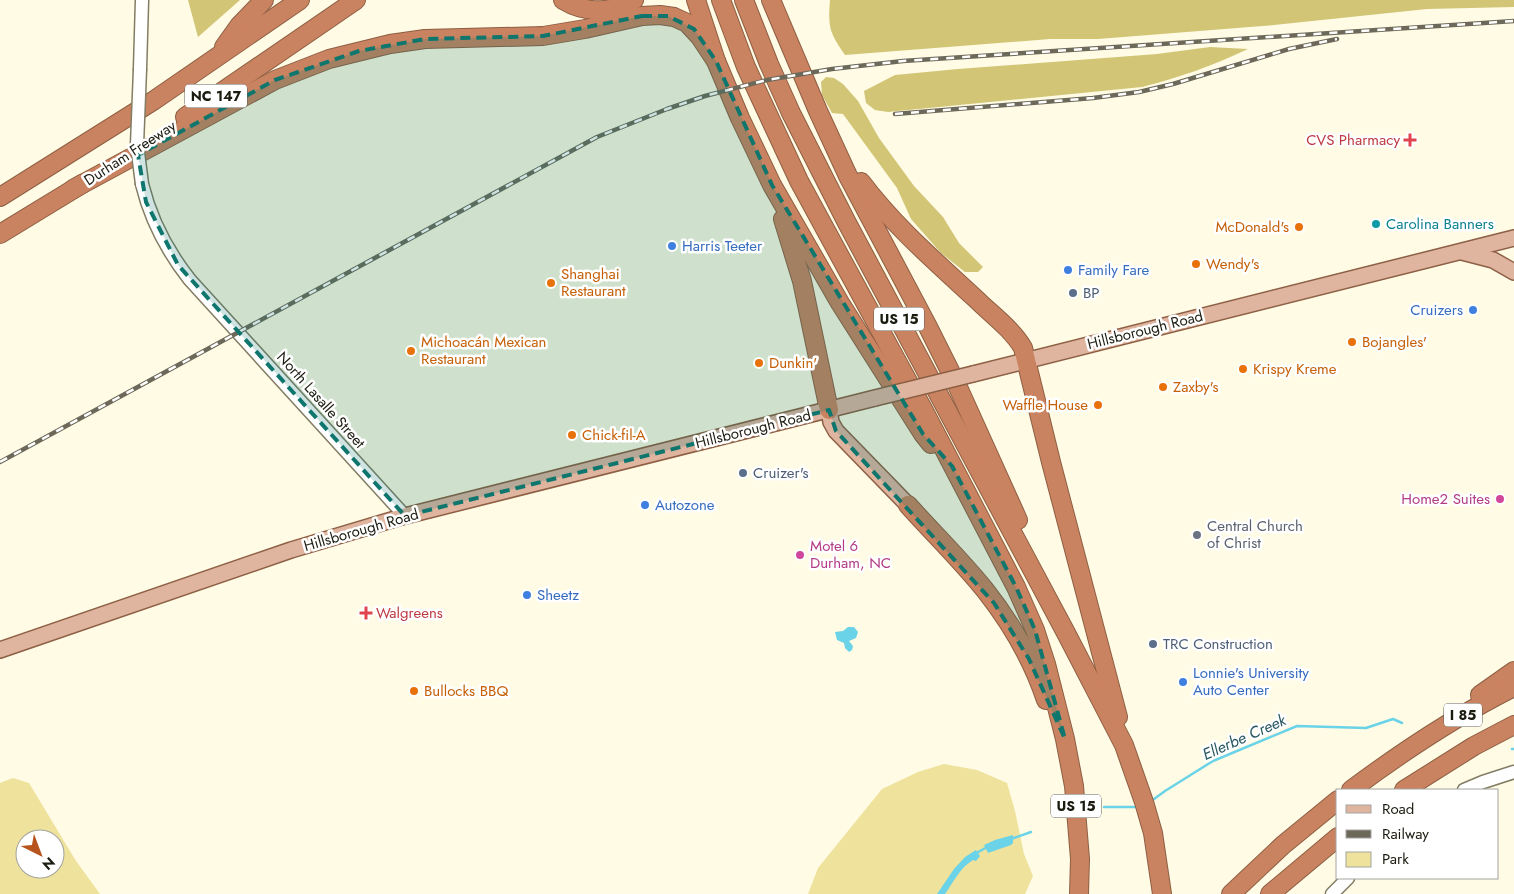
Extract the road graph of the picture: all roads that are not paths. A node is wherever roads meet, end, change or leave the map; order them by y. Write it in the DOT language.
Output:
graph roads {
  1 [pos="142,0"];
  2 [pos="264,0"];
  3 [pos="300,0"];
  4 [pos="356,0"];
  5 [pos="563,0"];
  6 [pos="634,0"];
  7 [pos="696,0"];
  8 [pos="721,0"];
  9 [pos="744,0"];
  10 [pos="771,0"];
  11 [pos="784,0"];
  12 [pos="218,56"];
  13 [pos="716,61"];
  14 [pos="797,62"];
  15 [pos="835,145"];
  16 [pos="772,185"];
  17 [pos="73,189"];
  18 [pos="0,197"];
  19 [pos="0,234"];
  20 [pos="1513,241"];
  21 [pos="1458,252"];
  22 [pos="1514,272"];
  23 [pos="1027,360"];
  24 [pos="829,410"];
  25 [pos="952,466"];
  26 [pos="908,505"];
  27 [pos="405,516"];
  28 [pos="1066,633"];
  29 [pos="0,650"];
  30 [pos="1514,671"];
  31 [pos="1514,687"];
  32 [pos="1510,728"];
  33 [pos="1065,739"];
  34 [pos="1124,745"];
  35 [pos="1414,746"];
  36 [pos="1514,772"];
  37 [pos="1352,789"];
  38 [pos="1406,789"];
  39 [pos="1466,789"];
  40 [pos="1336,802"];
  41 [pos="1336,839"];
  42 [pos="1347,879"];
  43 [pos="1079,894"];
  44 [pos="1162,894"];
  45 [pos="1231,894"];
  46 [pos="1270,894"];
  47 [pos="1332,894"];
  1 -- 27 [label="street, North Lasalle Street, bridge"];
  2 -- 12 [label="highway"];
  3 -- 12 [label="highway, Durham Freeway / NC 147"];
  4 -- 17 [label="highway, Durham Freeway / NC 147"];
  5 -- 6 [label="highway"];
  7 -- 13 [label="highway"];
  8 -- 25 [label="highway, US 15"];
  9 -- 28 [label="highway, US 15"];
  10 -- 14 [label="highway"];
  11 -- 14 [label="highway"];
  12 -- 18 [label="highway, Durham Freeway / NC 147"];
  13 -- 16 [label="highway"];
  13 -- 17 [label="highway"];
  14 -- 15 [label="highway"];
  15 -- 23 [label="highway"];
  15 -- 28 [label="highway"];
  16 -- 24 [label="highway"];
  16 -- 25 [label="highway"];
  17 -- 19 [label="highway, Durham Freeway / NC 147"];
  20 -- 21 [label="main road, Hillsborough Road"];
  21 -- 22 [label="main road"];
  21 -- 23 [label="main road, Hillsborough Road"];
  23 -- 24 [label="main road, Hillsborough Road, bridge"];
  23 -- 34 [label="highway"];
  24 -- 26 [label="main road"];
  24 -- 27 [label="main road, Hillsborough Road"];
  25 -- 33 [label="highway, US 15"];
  26 -- 33 [label="highway"];
  27 -- 29 [label="main road, Hillsborough Road"];
  28 -- 34 [label="highway, US 15"];
  30 -- 35 [label="highway"];
  31 -- 35 [label="highway, I 85"];
  32 -- 38 [label="highway, I 85"];
  33 -- 43 [label="highway, US 15"];
  34 -- 44 [label="highway, US 15"];
  35 -- 37 [label="highway, I 85"];
  36 -- 39 [label="street"];
  40 -- 45 [label="highway"];
  41 -- 46 [label="highway"];
  42 -- 47 [label="street"];
}
